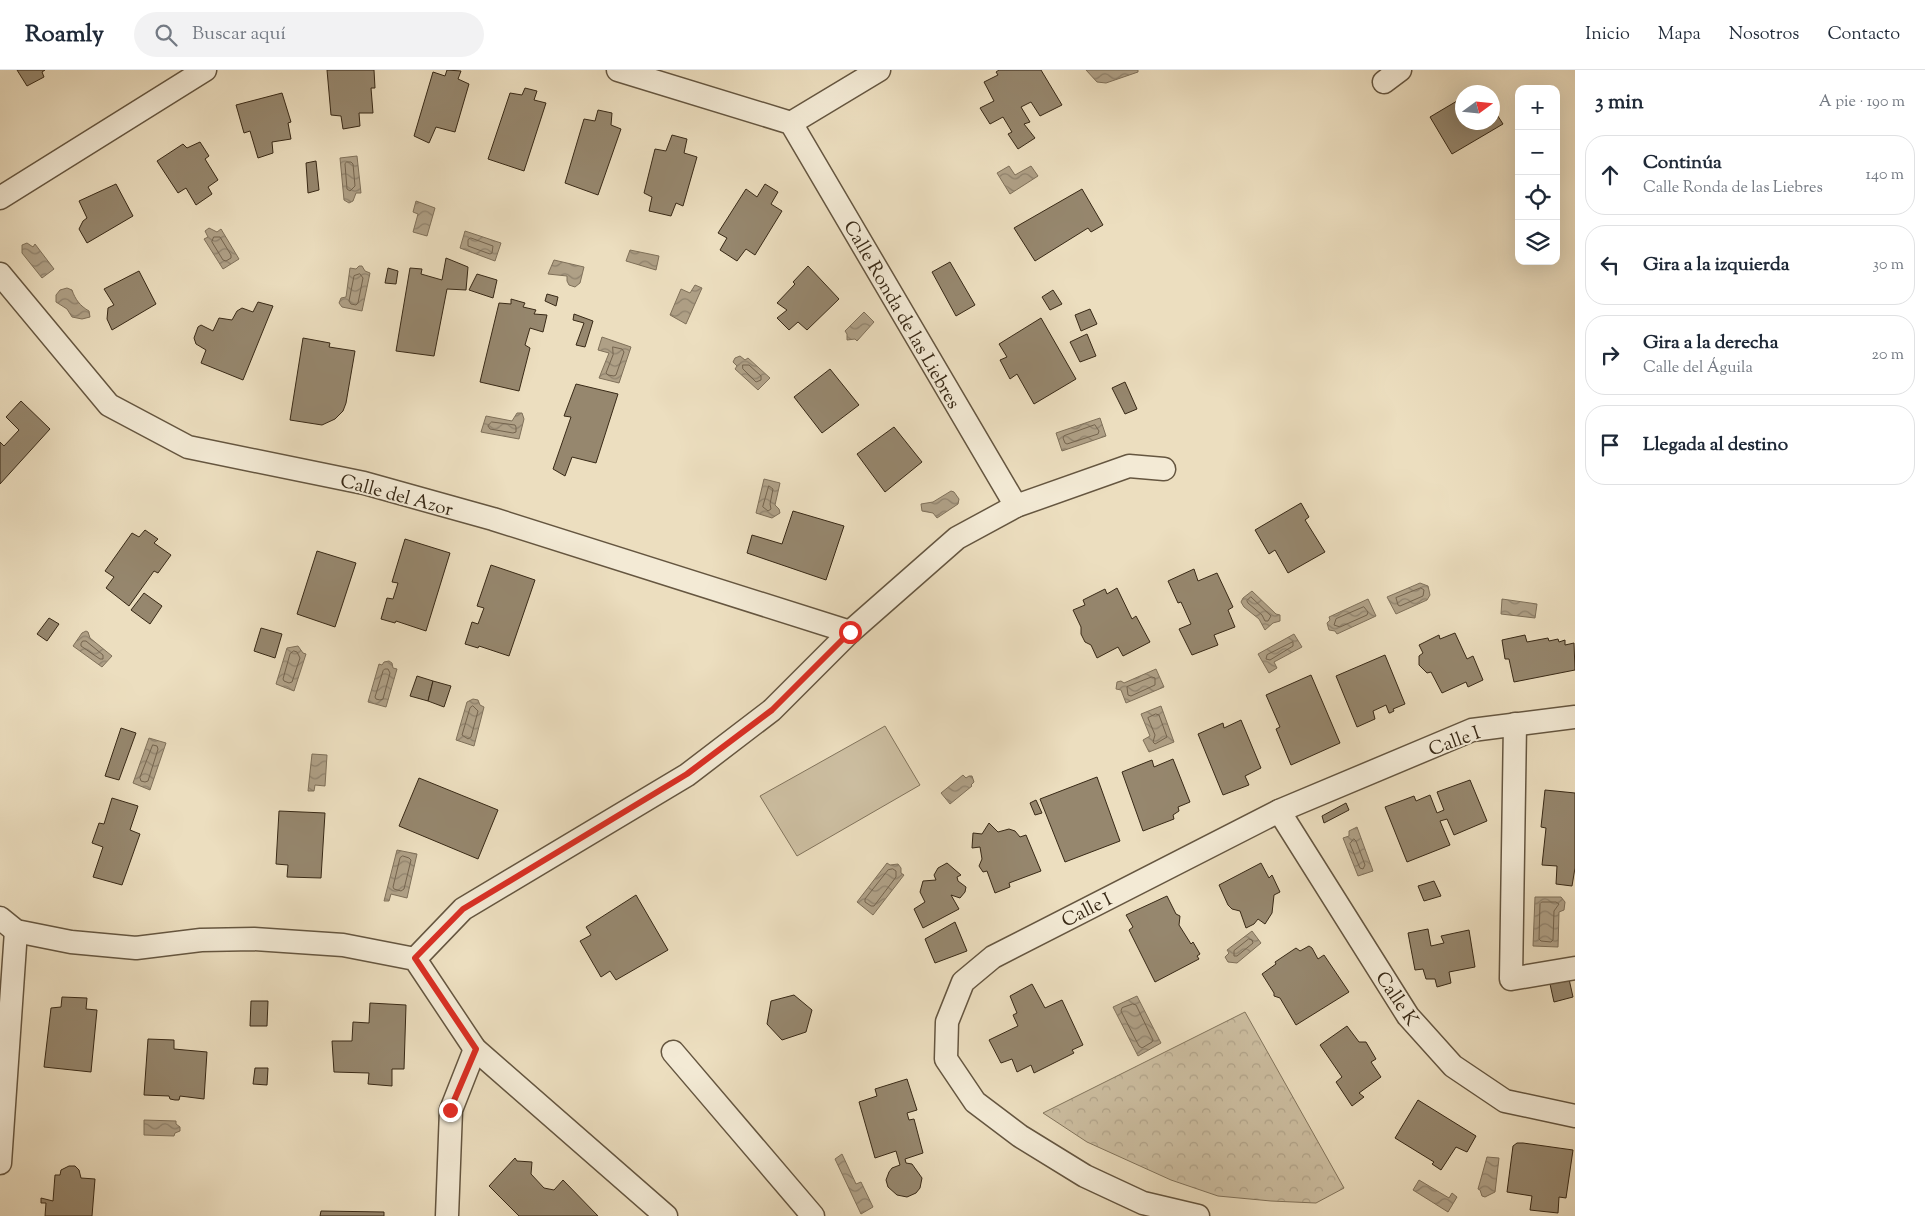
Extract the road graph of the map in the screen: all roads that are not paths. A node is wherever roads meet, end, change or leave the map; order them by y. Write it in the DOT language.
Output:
graph roads {
  1 [pos="205,70"];
  2 [pos="618,70"];
  3 [pos="879,70"];
  4 [pos="791,122"];
  5 [pos="0,198"];
  6 [pos="0,274"];
  7 [pos="1164,469"];
  8 [pos="1016,506"];
  9 [pos="850,632"];
  10 [pos="1575,716"];
  11 [pos="1515,724"];
  12 [pos="1279,811"];
  13 [pos="8,925"];
  14 [pos="415,958"];
  15 [pos="1575,968"];
  16 [pos="476,1049"];
  17 [pos="673,1052"];
  18 [pos="1575,1116"];
  19 [pos="0,1163"];
  20 [pos="447,1216"];
  21 [pos="666,1216"];
  22 [pos="812,1216"];
  23 [pos="1198,1216"];
  1 -- 5 [label="street"];
  2 -- 4 [label="street"];
  3 -- 4 [label="street"];
  4 -- 8 [label="street, Calle Ronda de las Liebres"];
  6 -- 9 [label="street, Calle del Azor"];
  7 -- 8 [label="street"];
  8 -- 9 [label="street"];
  9 -- 14 [label="street"];
  10 -- 11 [label="street, Calle I"];
  11 -- 12 [label="street, Calle I"];
  11 -- 15 [label="street"];
  12 -- 18 [label="street, Calle K"];
  12 -- 23 [label="street, Calle I"];
  13 -- 14 [label="street"];
  13 -- 19 [label="street"];
  14 -- 16 [label="street"];
  16 -- 20 [label="street"];
  16 -- 21 [label="street"];
  17 -- 22 [label="street"];
}
